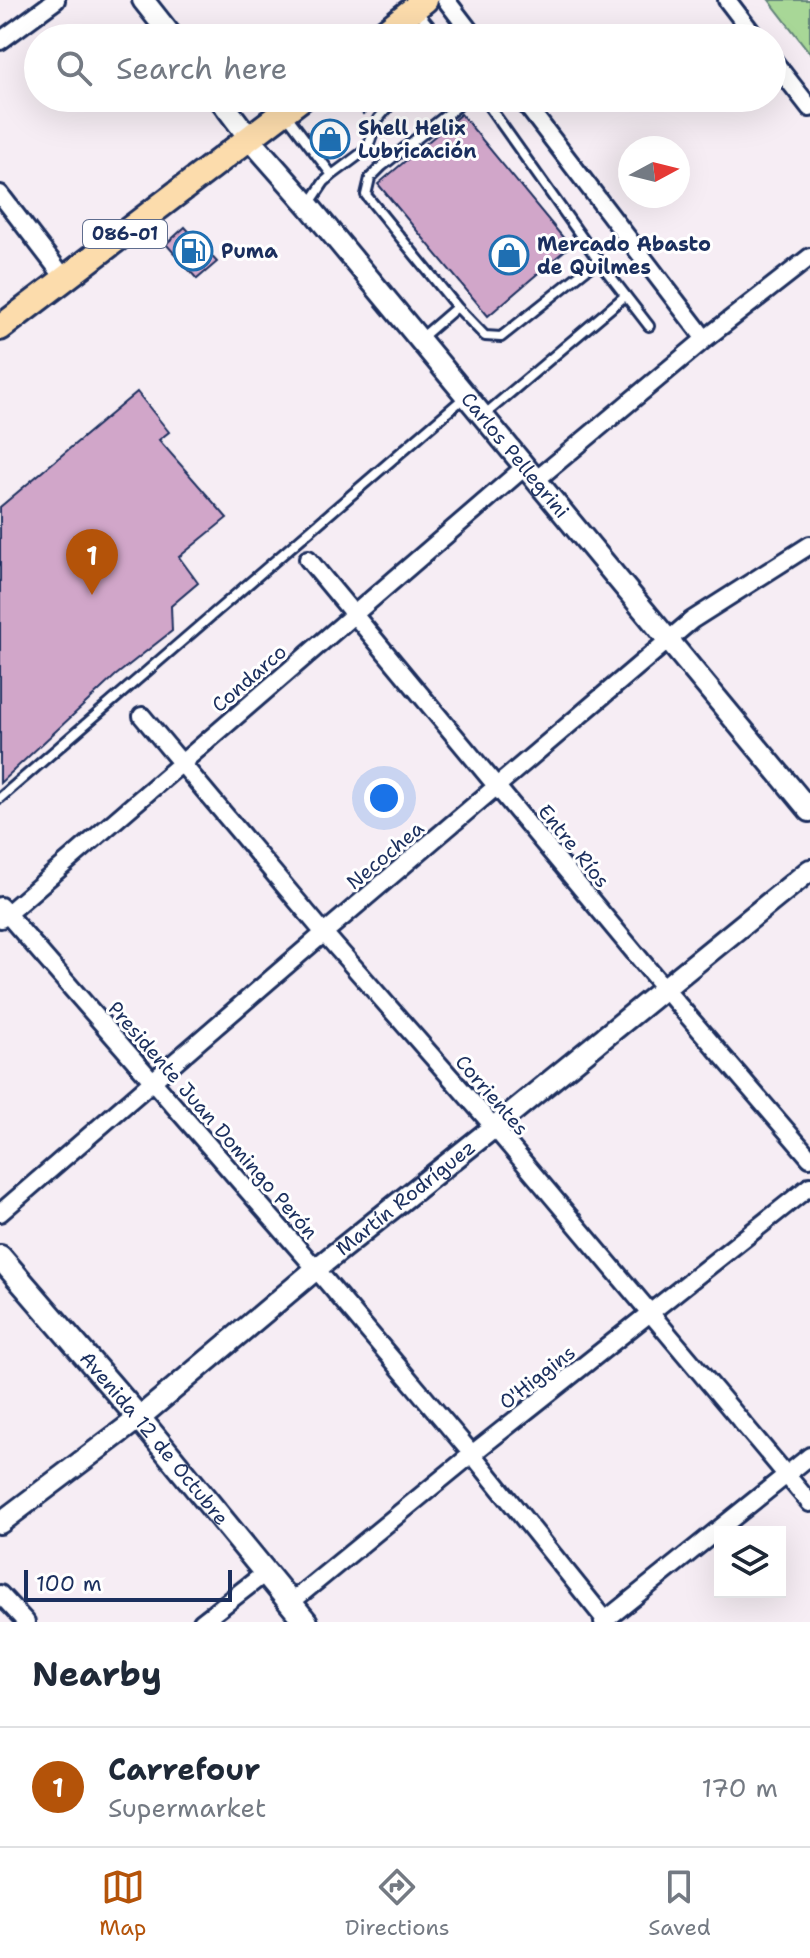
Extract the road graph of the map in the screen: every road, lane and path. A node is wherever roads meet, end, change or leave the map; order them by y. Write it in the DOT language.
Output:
graph roads {
  1 [pos="56,0"];
  2 [pos="143,0"];
  3 [pos="446,0"];
  4 [pos="727,0"];
  5 [pos="420,4"];
  6 [pos="162,24"];
  7 [pos="395,24"];
  8 [pos="431,24"];
  9 [pos="463,24"];
  10 [pos="745,24"];
  11 [pos="0,41"];
  12 [pos="786,77"];
  13 [pos="810,108"];
  14 [pos="230,112"];
  15 [pos="284,112"];
  16 [pos="297,112"];
  17 [pos="384,112"];
  18 [pos="450,112"];
  19 [pos="493,112"];
  20 [pos="532,112"];
  21 [pos="250,139"];
  22 [pos="332,175"];
  23 [pos="0,194"];
  24 [pos="309,206"];
  25 [pos="810,257"];
  26 [pos="598,260"];
  27 [pos="66,280"];
  28 [pos="625,296"];
  29 [pos="457,307"];
  30 [pos="649,326"];
  31 [pos="0,328"];
  32 [pos="419,339"];
  33 [pos="705,339"];
  34 [pos="467,396"];
  35 [pos="484,416"];
  36 [pos="531,473"];
  37 [pos="810,545"];
  38 [pos="308,559"];
  39 [pos="354,614"];
  40 [pos="668,640"];
  41 [pos="142,716"];
  42 [pos="182,763"];
  43 [pos="498,785"];
  44 [pos="0,798"];
  45 [pos="810,811"];
  46 [pos="810,870"];
  47 [pos="2,914"];
  48 [pos="324,933"];
  49 [pos="664,988"];
  50 [pos="152,1080"];
  51 [pos="494,1127"];
  52 [pos="810,1158"];
  53 [pos="810,1186"];
  54 [pos="0,1213"];
  55 [pos="0,1257"];
  56 [pos="316,1269"];
  57 [pos="651,1313"];
  58 [pos="139,1418"];
  59 [pos="472,1454"];
  60 [pos="810,1456"];
  61 [pos="787,1475"];
  62 [pos="810,1503"];
  63 [pos="0,1523"];
  64 [pos="265,1573"];
  65 [pos="0,1594"];
  66 [pos="290,1603"];
  67 [pos="605,1621"];
  68 [pos="26,1622"];
  69 [pos="202,1622"];
  70 [pos="306,1622"];
  1 -- 11 [label="street"];
  2 -- 6 [label="street"];
  3 -- 9 [label="street"];
  4 -- 10 [label="street"];
  5 -- 7 [label="main road"];
  5 -- 8 [label="lane"];
  12 -- 13 [label="street"];
  14 -- 21 [label="street, Carlos Pellegrini"];
  15 -- 21 [label="main road, 086-01"];
  16 -- 22 [label="lane"];
  17 -- 22 [label="lane"];
  18 -- 29 [label="lane"];
  19 -- 26 [label="lane"];
  20 -- 33 [label="street"];
  21 -- 24 [label="street, Carlos Pellegrini"];
  21 -- 27 [label="main road, 086-01"];
  22 -- 24 [label="lane"];
  23 -- 27 [label="street"];
  24 -- 32 [label="street, Carlos Pellegrini"];
  25 -- 33 [label="street, Condarco"];
  26 -- 28 [label="lane"];
  26 -- 29 [label="lane"];
  27 -- 31 [label="main road, 086-01"];
  28 -- 30 [label="lane"];
  28 -- 35 [label="lane"];
  29 -- 32 [label="lane"];
  32 -- 34 [label="street, Carlos Pellegrini"];
  33 -- 36 [label="street, Condarco"];
  34 -- 35 [label="street, Carlos Pellegrini"];
  34 -- 44 [label="lane"];
  35 -- 36 [label="street, Carlos Pellegrini"];
  36 -- 39 [label="street, Condarco"];
  36 -- 40 [label="street, Carlos Pellegrini"];
  37 -- 40 [label="street, Necochea"];
  38 -- 39 [label="street, Entre Ríos"];
  39 -- 42 [label="street, Condarco"];
  39 -- 43 [label="street, Entre Ríos"];
  40 -- 43 [label="street, Necochea"];
  40 -- 45 [label="street, Carlos Pellegrini"];
  41 -- 42 [label="street, Corrientes"];
  42 -- 47 [label="street, Condarco"];
  42 -- 48 [label="street, Corrientes"];
  43 -- 48 [label="street, Necochea"];
  43 -- 49 [label="street, Entre Ríos"];
  46 -- 49 [label="street, Martín Rodríguez"];
  47 -- 50 [label="street, Presidente Juan Domingo Perón"];
  48 -- 50 [label="street, Necochea"];
  48 -- 51 [label="street, Corrientes"];
  49 -- 51 [label="street, Martín Rodríguez"];
  49 -- 52 [label="street, Entre Ríos"];
  50 -- 54 [label="street, Necochea"];
  50 -- 56 [label="street, Presidente Juan Domingo Perón"];
  51 -- 56 [label="street, Martín Rodríguez"];
  51 -- 57 [label="street, Corrientes"];
  53 -- 57 [label="street, O'Higgins"];
  55 -- 58 [label="main road, Avenida 12 de Octubre"];
  56 -- 58 [label="street, Martín Rodríguez"];
  56 -- 59 [label="street, Presidente Juan Domingo Perón"];
  57 -- 59 [label="street, O'Higgins"];
  57 -- 61 [label="street, Corrientes"];
  58 -- 63 [label="street, Martín Rodríguez"];
  58 -- 64 [label="main road, Avenida 12 de Octubre"];
  59 -- 66 [label="street, O'Higgins"];
  59 -- 67 [label="street, Presidente Juan Domingo Perón"];
  60 -- 61 [label="street"];
  61 -- 62 [label="street, Corrientes"];
  61 -- 67 [label="street"];
  64 -- 66 [label="main road, Avenida 12 de Octubre"];
  64 -- 69 [label="street"];
  65 -- 68 [label="street"];
  66 -- 70 [label="main road, Avenida 12 de Octubre"];
}
